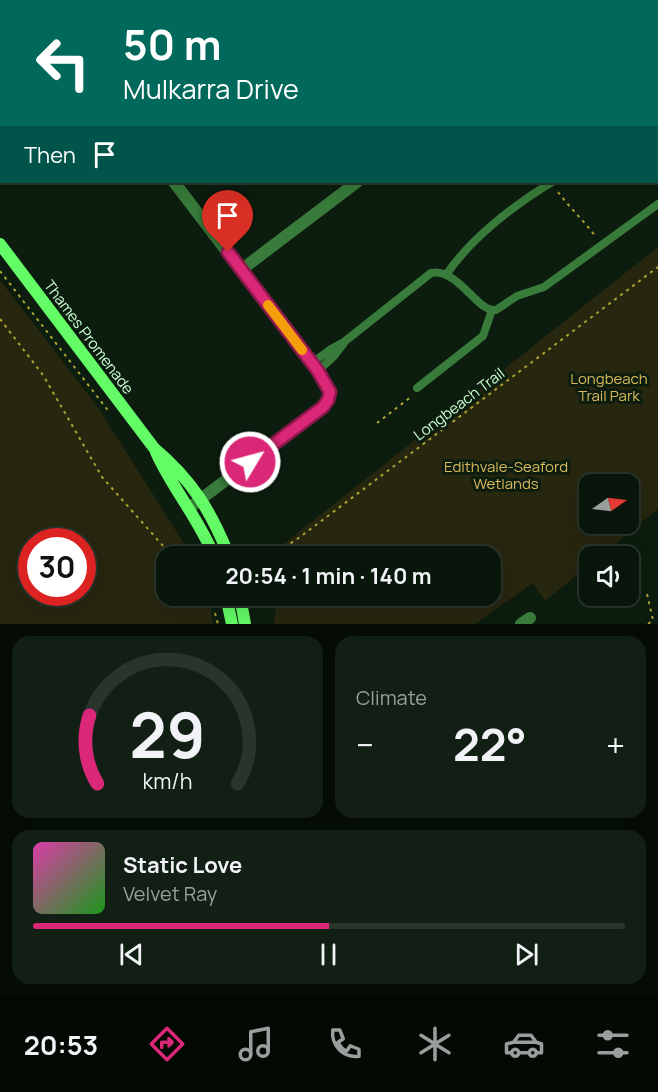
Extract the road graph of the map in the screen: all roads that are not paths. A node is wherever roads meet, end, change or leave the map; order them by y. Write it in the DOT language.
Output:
graph roads {
  1 [pos="175,183"];
  2 [pos="356,183"];
  3 [pos="550,183"];
  4 [pos="658,204"];
  5 [pos="0,244"];
  6 [pos="241,270"];
  7 [pos="446,275"];
  8 [pos="492,310"];
  9 [pos="315,367"];
  10 [pos="417,388"];
  11 [pos="154,448"];
  12 [pos="201,500"];
  13 [pos="189,508"];
  14 [pos="209,546"];
  15 [pos="225,546"];
  16 [pos="228,606"];
  17 [pos="242,606"];
  18 [pos="231,624"];
  19 [pos="245,624"];
  1 -- 6 [label="street"];
  2 -- 6 [label="street"];
  3 -- 7 [label="lane"];
  4 -- 8 [label="lane"];
  5 -- 11 [label="main road, Thames Promenade"];
  6 -- 9 [label="street"];
  7 -- 8 [label="lane"];
  7 -- 9 [label="lane"];
  8 -- 10 [label="lane"];
  9 -- 12 [label="street"];
  11 -- 12 [label="main road, Thames Promenade"];
  11 -- 13 [label="main road, Thames Promenade"];
  12 -- 13 [label="street"];
  12 -- 15 [label="main road, Thames Promenade"];
  13 -- 14 [label="main road, Thames Promenade"];
  16 -- 18 [label="main road"];
  17 -- 19 [label="main road"];
}
